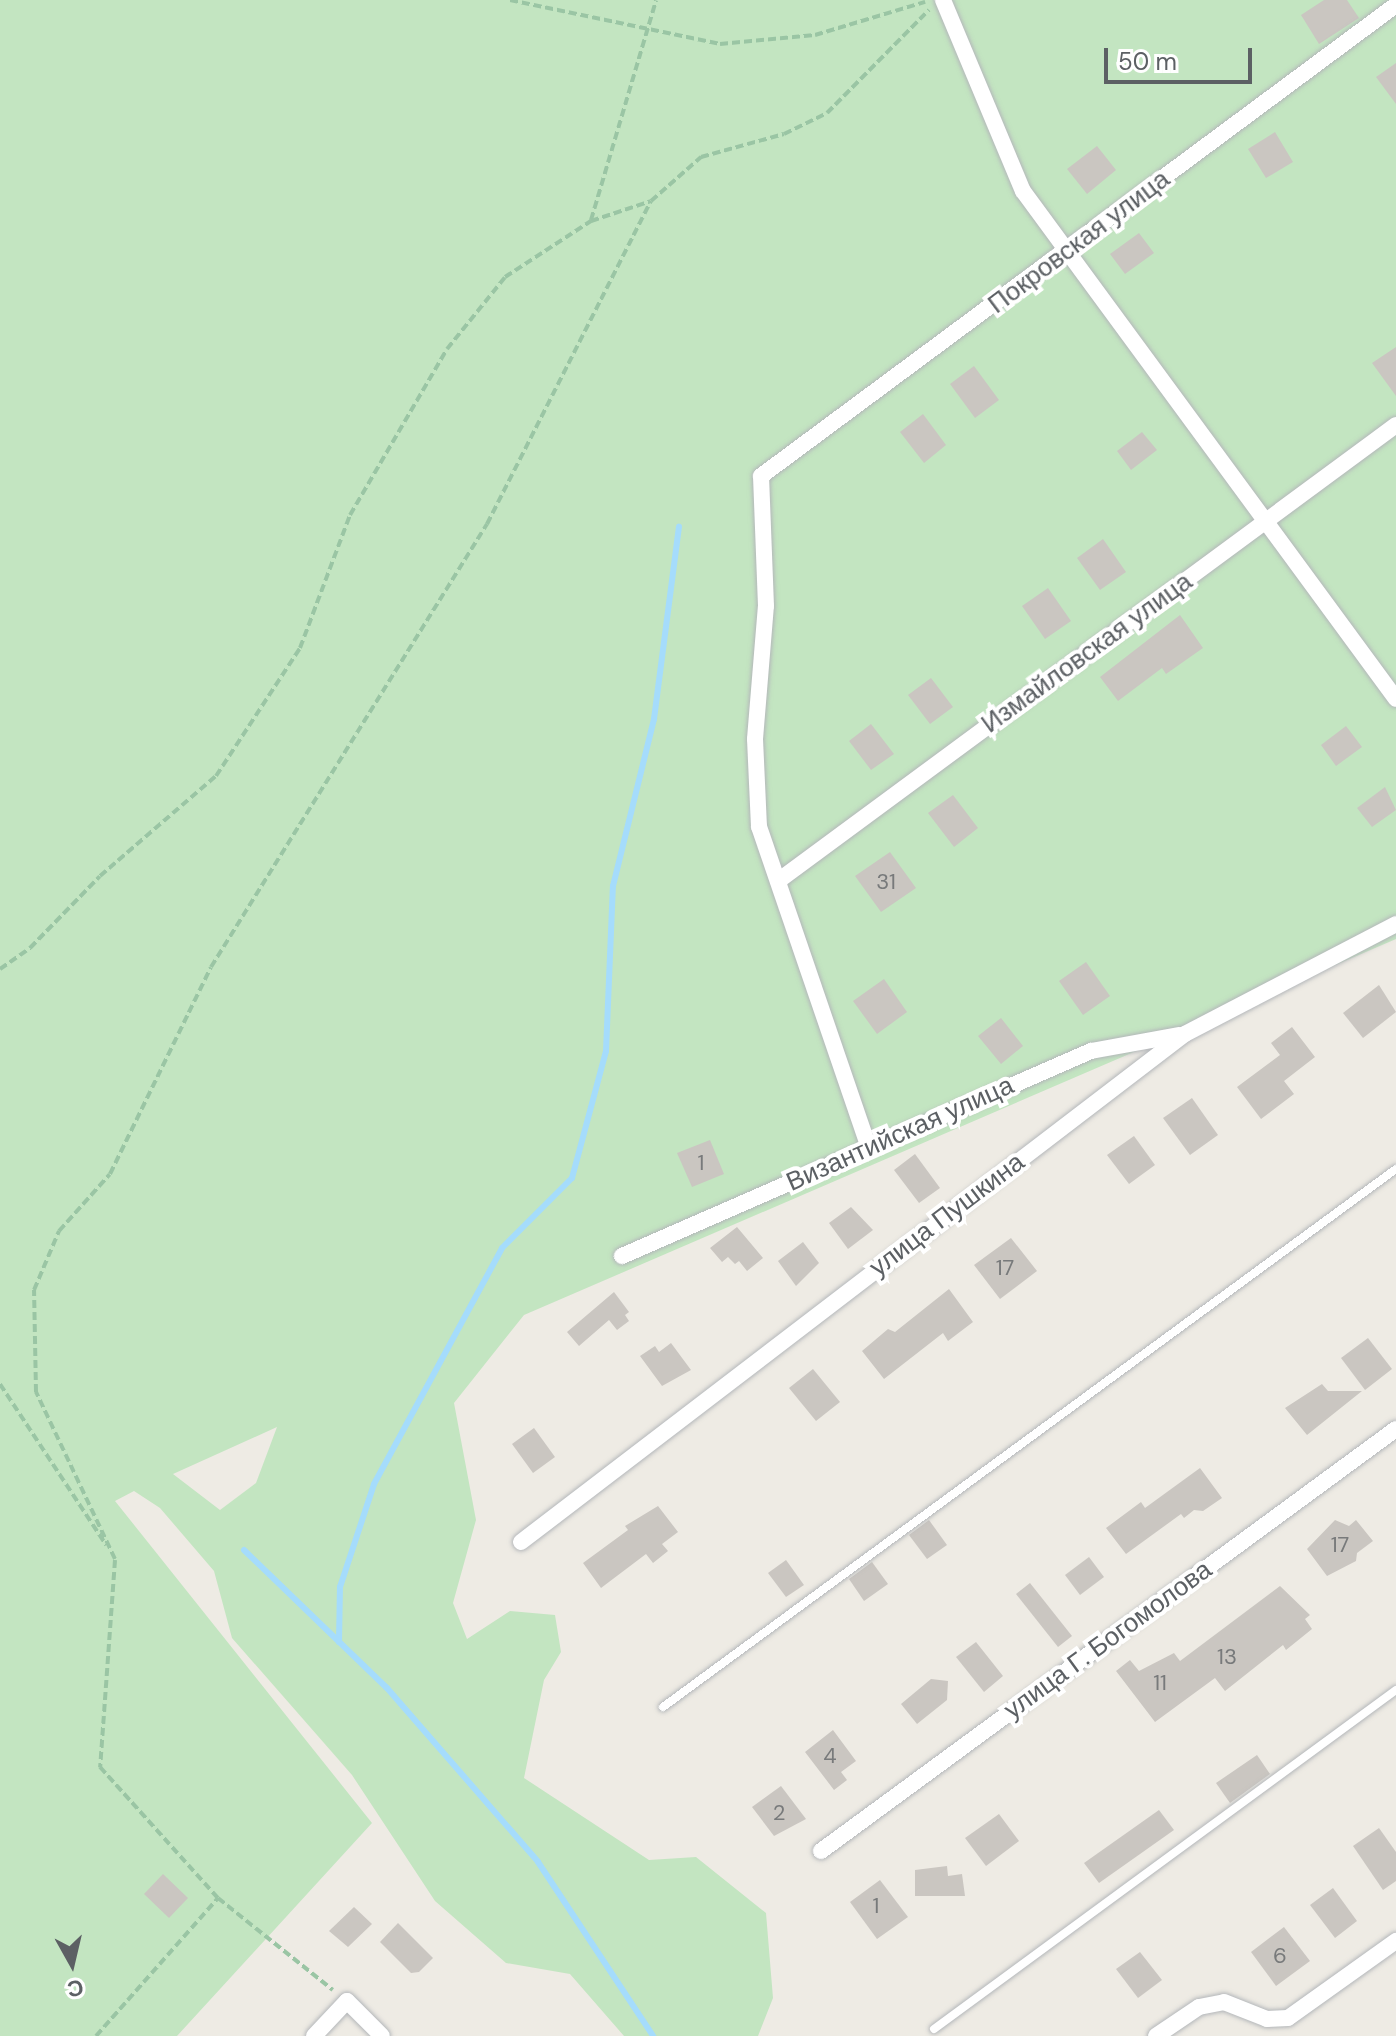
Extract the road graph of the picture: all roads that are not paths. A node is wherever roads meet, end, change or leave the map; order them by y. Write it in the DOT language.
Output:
graph roads {
  1 [pos="941,0"];
  2 [pos="1396,5"];
  3 [pos="1067,252"];
  4 [pos="1396,425"];
  5 [pos="1266,522"];
  6 [pos="1396,699"];
  7 [pos="778,881"];
  8 [pos="1396,924"];
  9 [pos="1185,1034"];
  10 [pos="869,1148"];
  11 [pos="1396,1169"];
  12 [pos="622,1256"];
  13 [pos="1396,1429"];
  14 [pos="521,1542"];
  15 [pos="1396,1690"];
  16 [pos="663,1707"];
  17 [pos="821,1851"];
  18 [pos="1396,1941"];
  19 [pos="934,2029"];
  20 [pos="314,2036"];
  21 [pos="382,2036"];
  22 [pos="1156,2036"];
  1 -- 3 [label="street"];
  2 -- 3 [label="street, Покровская улица"];
  3 -- 5 [label="street"];
  3 -- 7 [label="street, Покровская улица"];
  4 -- 5 [label="street, Измайловская улица"];
  5 -- 6 [label="street"];
  5 -- 7 [label="street, Измайловская улица"];
  7 -- 10 [label="street"];
  8 -- 9 [label="street, улица Пушкина"];
  9 -- 10 [label="street, Византийская улица"];
  9 -- 14 [label="street, улица Пушкина"];
  10 -- 12 [label="street, Византийская улица"];
  11 -- 16 [label="lane"];
  13 -- 17 [label="street, улица Г. Богомолова"];
  15 -- 19 [label="lane"];
  18 -- 22 [label="street"];
  20 -- 21 [label="street"];
}
